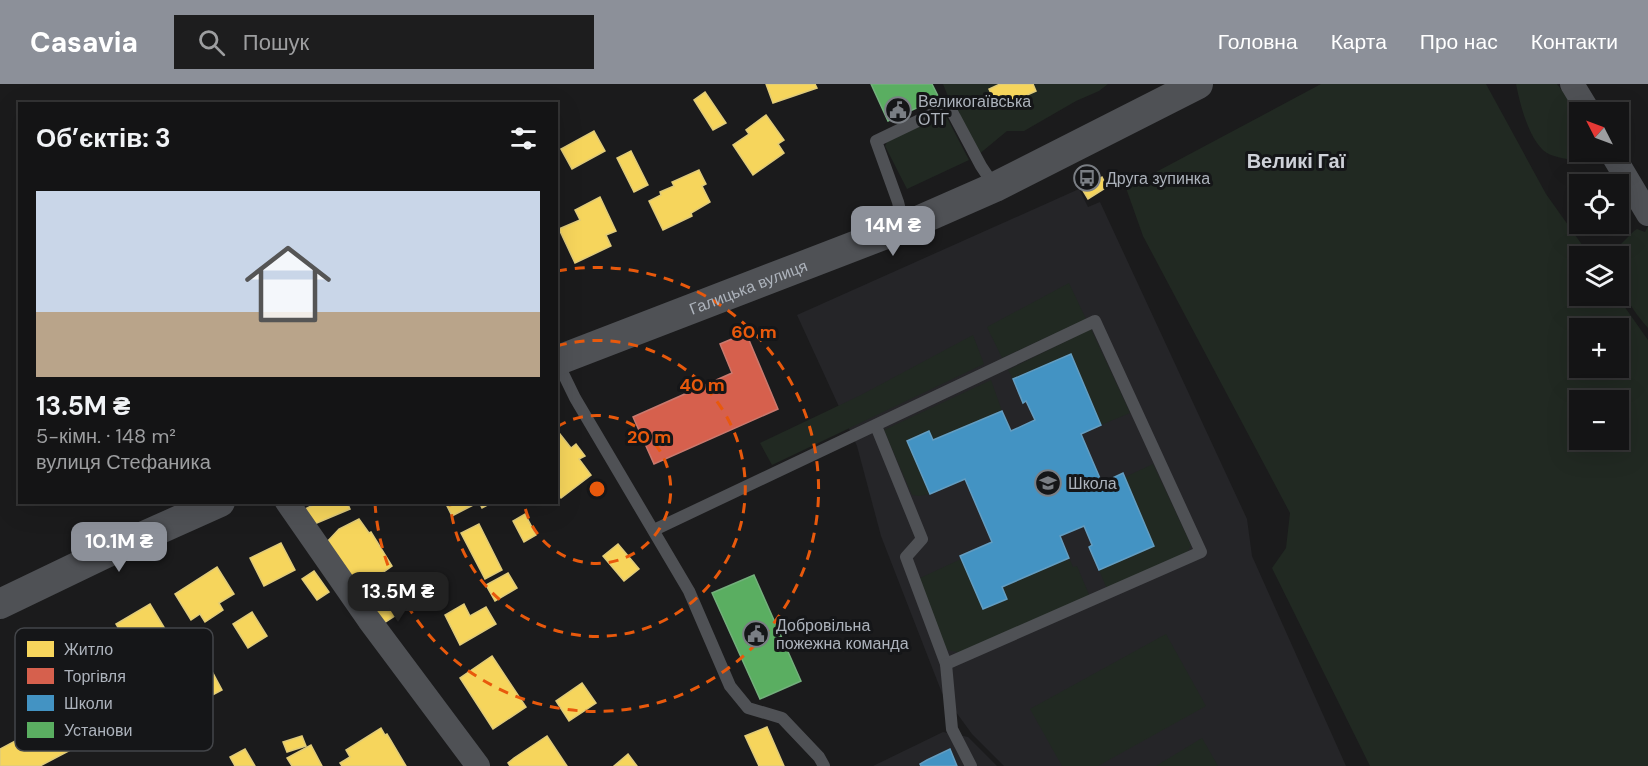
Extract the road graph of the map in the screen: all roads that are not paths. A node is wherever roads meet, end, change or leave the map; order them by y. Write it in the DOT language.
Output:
graph roads {
  1 [pos="1198,84"];
  2 [pos="1572,84"];
  3 [pos="1583,102"];
  4 [pos="1617,162"];
  5 [pos="995,187"];
  6 [pos="1648,214"];
  7 [pos="904,226"];
  8 [pos="558,361"];
  9 [pos="558,363"];
  10 [pos="876,426"];
  11 [pos="215,504"];
  12 [pos="288,504"];
  13 [pos="654,530"];
  14 [pos="0,604"];
  15 [pos="946,664"];
  16 [pos="478,766"];
  17 [pos="824,766"];
  18 [pos="971,766"];
  1 -- 5 [label="street, Галицька вулиця"];
  2 -- 3 [label="street"];
  4 -- 6 [label="street"];
  5 -- 7 [label="street, Галицька вулиця"];
  5 -- 7 [label="lane"];
  7 -- 8 [label="street, Галицька вулиця"];
  9 -- 13 [label="lane"];
  10 -- 13 [label="lane"];
  10 -- 15 [label="lane"];
  10 -- 15 [label="lane"];
  11 -- 14 [label="street"];
  12 -- 16 [label="street"];
  13 -- 17 [label="lane"];
  15 -- 18 [label="lane"];
}
